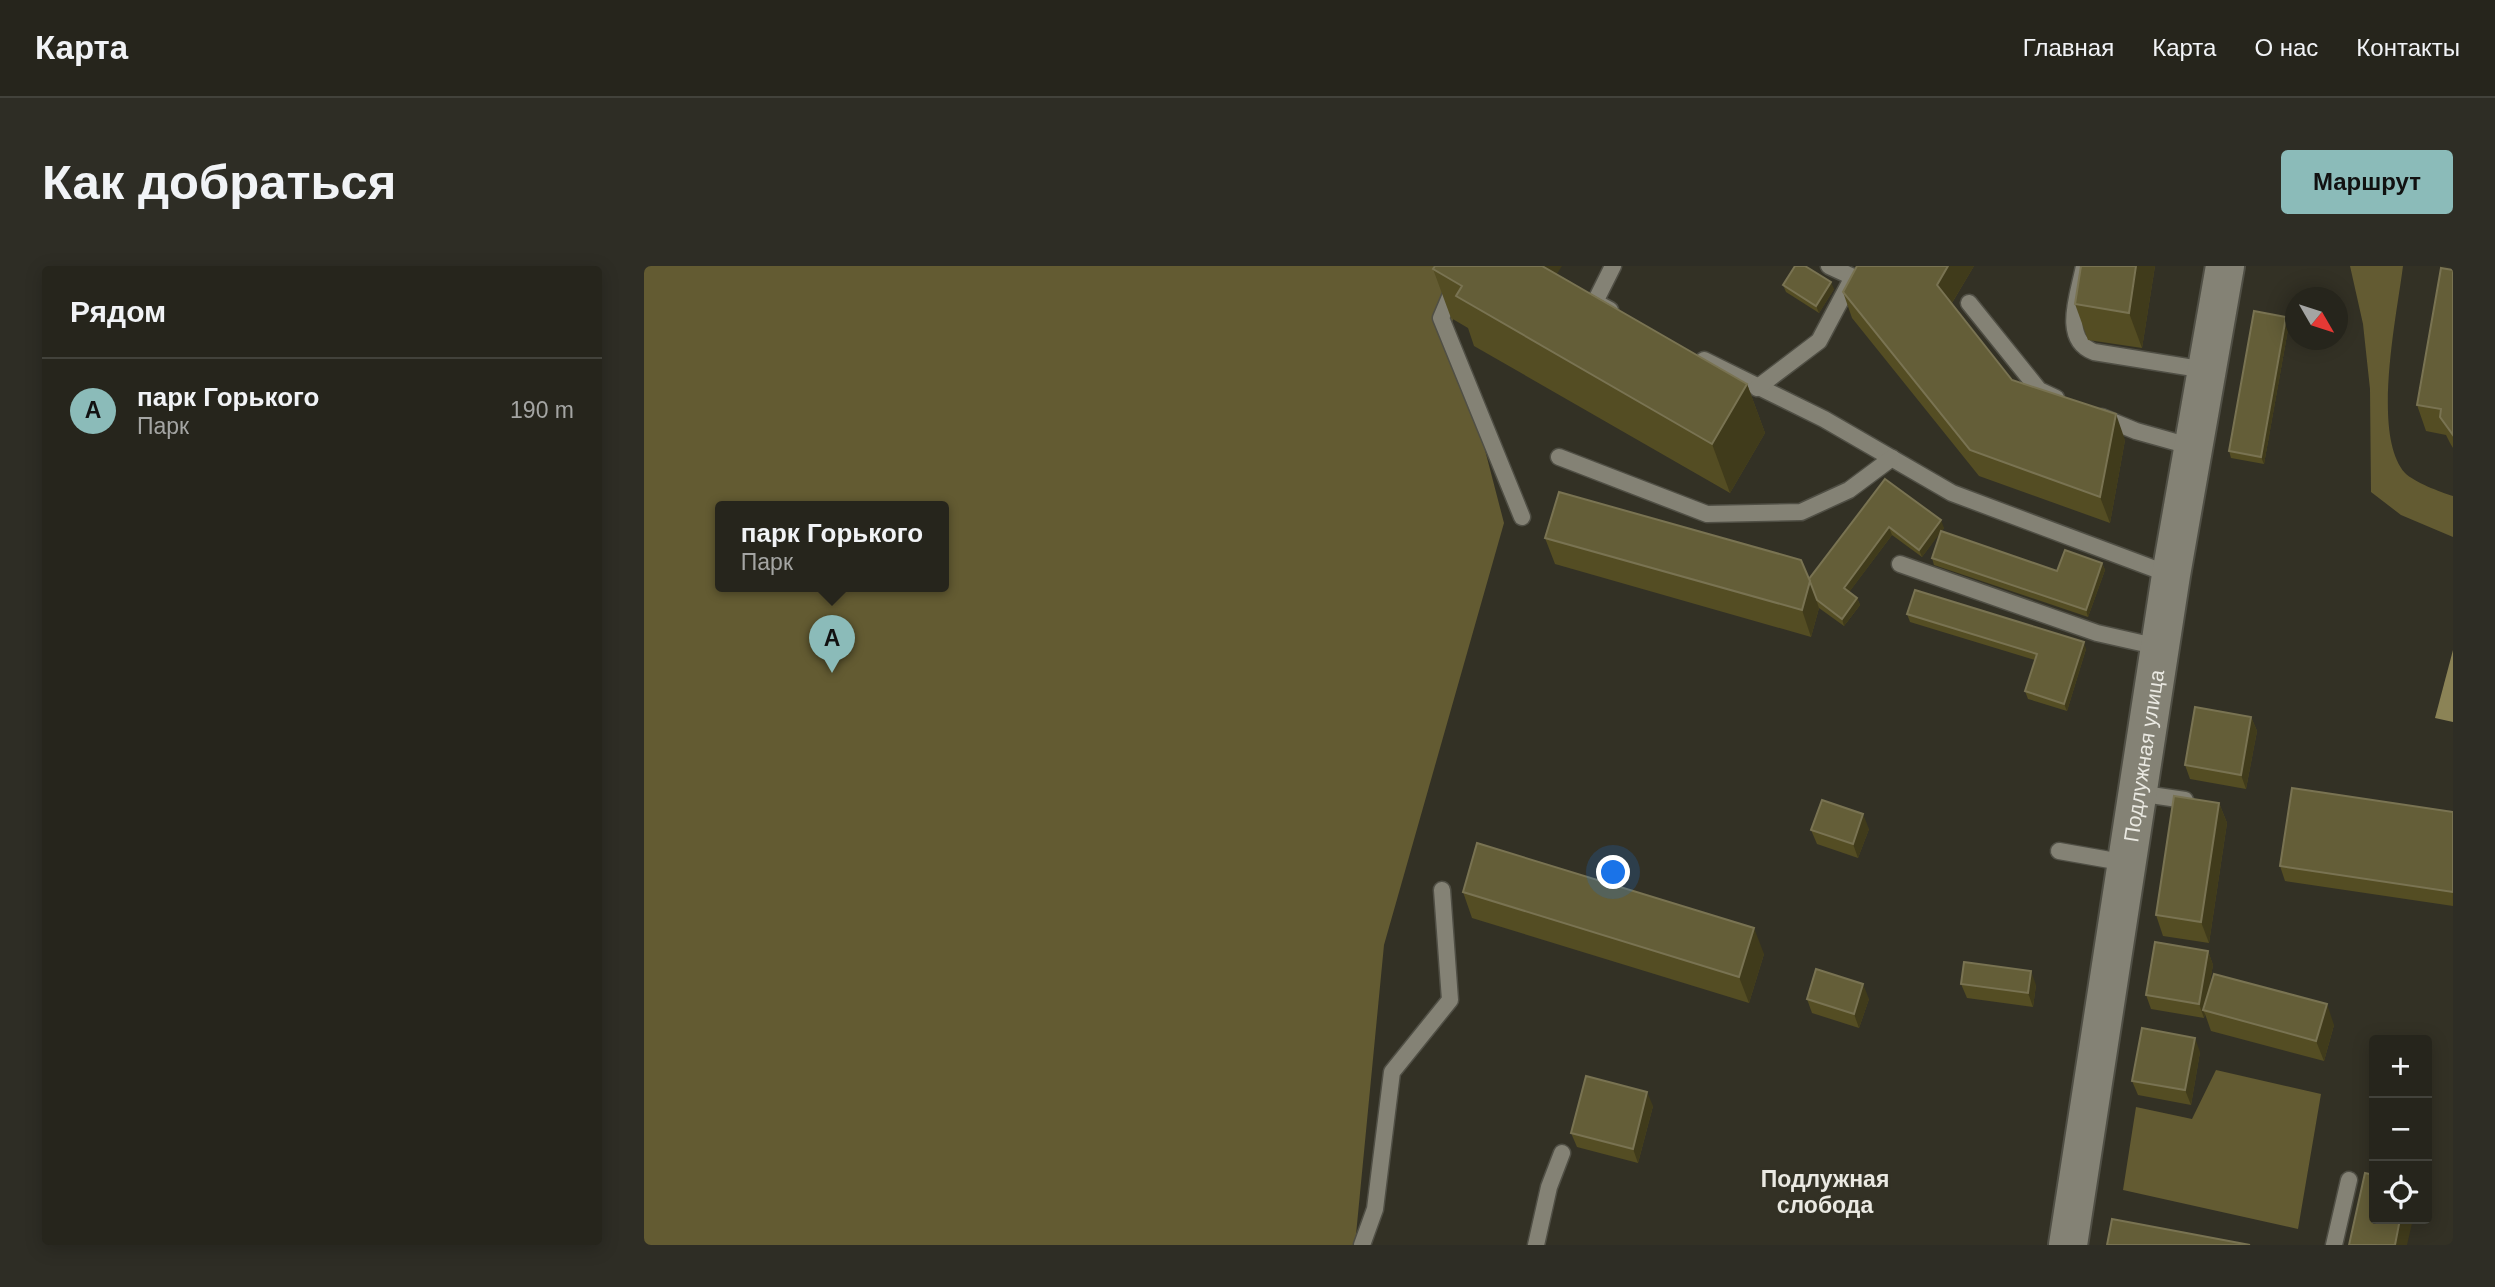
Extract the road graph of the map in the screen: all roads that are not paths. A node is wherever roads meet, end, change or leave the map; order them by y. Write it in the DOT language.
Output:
graph roads {
  1 [pos="1463,266"];
  2 [pos="1613,266"];
  3 [pos="1829,266"];
  4 [pos="2084,266"];
  5 [pos="2225,266"];
  6 [pos="1969,303"];
  7 [pos="1630,320"];
  8 [pos="1688,351"];
  9 [pos="2206,370"];
  10 [pos="1757,388"];
  11 [pos="2193,447"];
  12 [pos="1559,457"];
  13 [pos="1892,458"];
  14 [pos="1522,517"];
  15 [pos="1900,564"];
  16 [pos="2171,575"];
  17 [pos="2160,647"];
  18 [pos="2137,793"];
  19 [pos="2185,800"];
  20 [pos="2059,851"];
  21 [pos="2127,863"];
  22 [pos="1443,890"];
  23 [pos="1562,1153"];
  24 [pos="2349,1180"];
  25 [pos="1362,1245"];
  26 [pos="1536,1245"];
  27 [pos="2068,1245"];
  28 [pos="2334,1245"];
  1 -- 14 [label="lane"];
  2 -- 7 [label="lane"];
  3 -- 10 [label="lane"];
  4 -- 9 [label="lane"];
  5 -- 9 [label="street, Подлужная улица"];
  6 -- 11 [label="lane"];
  8 -- 10 [label="lane"];
  9 -- 11 [label="street, Подлужная улица"];
  10 -- 13 [label="lane"];
  11 -- 16 [label="street, Подлужная улица"];
  12 -- 13 [label="lane"];
  13 -- 16 [label="lane"];
  15 -- 17 [label="lane"];
  16 -- 17 [label="street, Подлужная улица"];
  17 -- 18 [label="street, Подлужная улица"];
  18 -- 19 [label="lane"];
  18 -- 21 [label="street, Подлужная улица"];
  20 -- 21 [label="lane"];
  21 -- 27 [label="street, Подлужная улица"];
  22 -- 25 [label="lane"];
  23 -- 26 [label="lane"];
  24 -- 28 [label="lane"];
}
